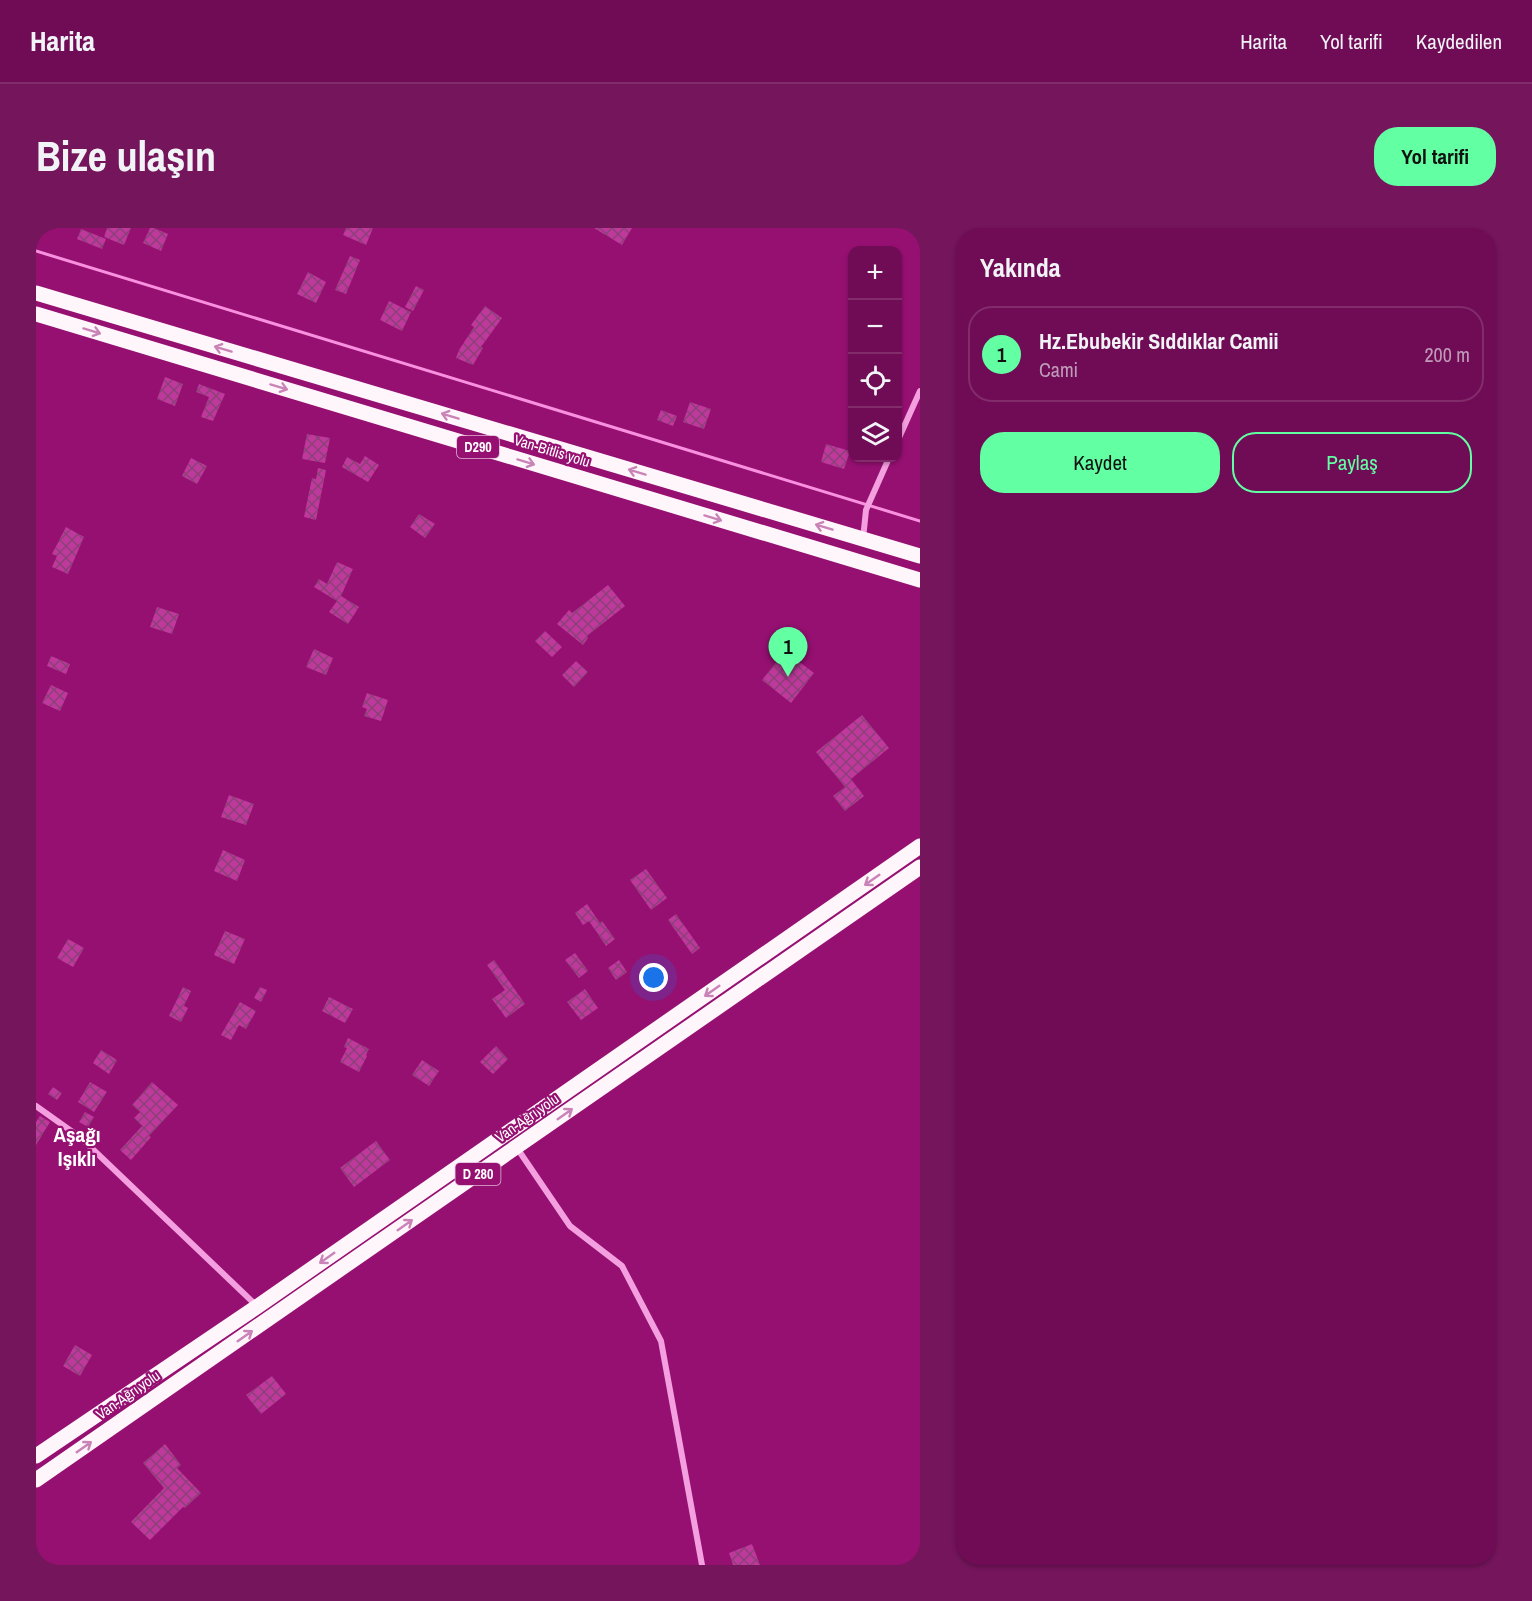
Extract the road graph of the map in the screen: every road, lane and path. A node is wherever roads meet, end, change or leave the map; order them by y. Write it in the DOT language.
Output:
graph roads {
  1 [pos="36,293"];
  2 [pos="36,314"];
  3 [pos="920,391"];
  4 [pos="902,429"];
  5 [pos="887,462"];
  6 [pos="862,539"];
  7 [pos="920,556"];
  8 [pos="920,580"];
  9 [pos="920,846"];
  10 [pos="920,867"];
  11 [pos="36,1106"];
  12 [pos="516,1148"];
  13 [pos="258,1306"];
  14 [pos="36,1456"];
  15 [pos="36,1480"];
  16 [pos="702,1565"];
  6 -- 1 [label="highway, Van-Bitlis yolu / D290, one-way"];
  2 -- 8 [label="highway, Van-Bitlis yolu / D290, one-way"];
  3 -- 4 [label="street"];
  5 -- 6 [label="street"];
  6 -- 7 [label="highway, Van-Bitlis yolu / D290"];
  9 -- 13 [label="highway, Van-Ağrı yolu / D 280, one-way"];
  12 -- 10 [label="highway, Van-Ağrı yolu / D 280, one-way"];
  11 -- 13 [label="street"];
  15 -- 12 [label="highway, Van-Ağrı yolu / D 280, one-way"];
  12 -- 16 [label="street"];
  13 -- 14 [label="highway, Van-Ağrı yolu / D 280"];
}
